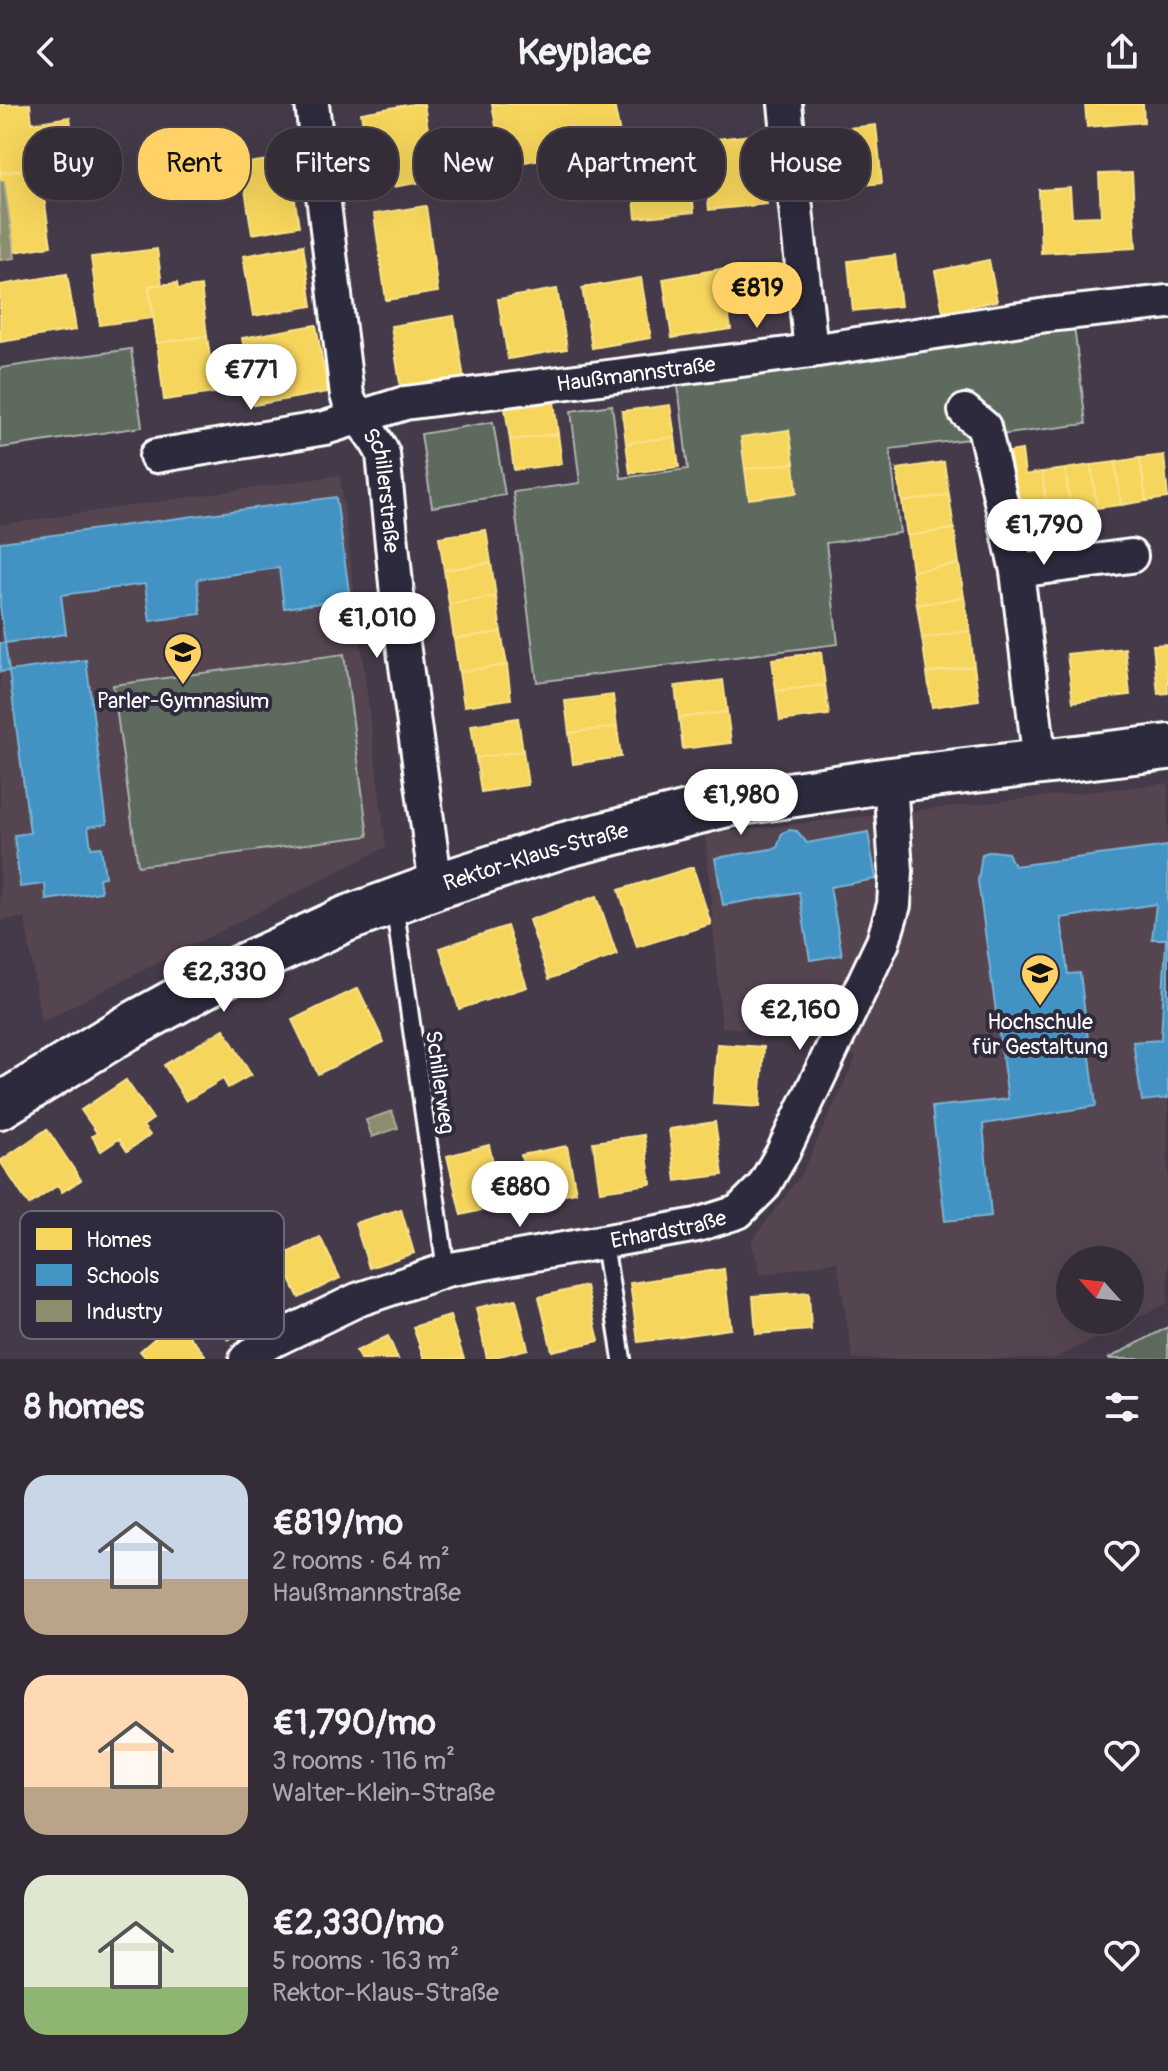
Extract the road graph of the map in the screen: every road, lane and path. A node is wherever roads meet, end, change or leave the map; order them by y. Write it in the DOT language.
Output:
graph roads {
  1 [pos="312,104"];
  2 [pos="785,104"];
  3 [pos="1168,302"];
  4 [pos="811,351"];
  5 [pos="965,411"];
  6 [pos="358,417"];
  7 [pos="156,456"];
  8 [pos="1131,556"];
  9 [pos="1017,571"];
  10 [pos="1168,747"];
  11 [pos="1040,763"];
  12 [pos="890,780"];
  13 [pos="436,886"];
  14 [pos="393,901"];
  15 [pos="0,1106"];
  16 [pos="604,1243"];
  17 [pos="446,1270"];
  18 [pos="284,1335"];
  19 [pos="276,1339"];
  20 [pos="246,1359"];
  21 [pos="622,1359"];
  1 -- 6 [label="street, Schillerstraße"];
  2 -- 4 [label="street"];
  3 -- 4 [label="street, Haußmannstraße"];
  4 -- 6 [label="street, Haußmannstraße"];
  5 -- 9 [label="street"];
  6 -- 7 [label="street, Haußmannstraße"];
  6 -- 13 [label="street, Schillerstraße"];
  8 -- 9 [label="street"];
  9 -- 11 [label="street"];
  10 -- 11 [label="main road, Rektor-Klaus-Straße"];
  11 -- 12 [label="main road, Rektor-Klaus-Straße"];
  12 -- 13 [label="main road, Rektor-Klaus-Straße"];
  12 -- 16 [label="street, Erhardstraße"];
  13 -- 14 [label="main road, Rektor-Klaus-Straße"];
  14 -- 15 [label="main road, Rektor-Klaus-Straße"];
  14 -- 17 [label="lane, Schillerweg"];
  16 -- 17 [label="street, Erhardstraße"];
  16 -- 21 [label="lane"];
  17 -- 18 [label="street, Erhardstraße"];
  19 -- 20 [label="street, Erhardstraße"];
}
